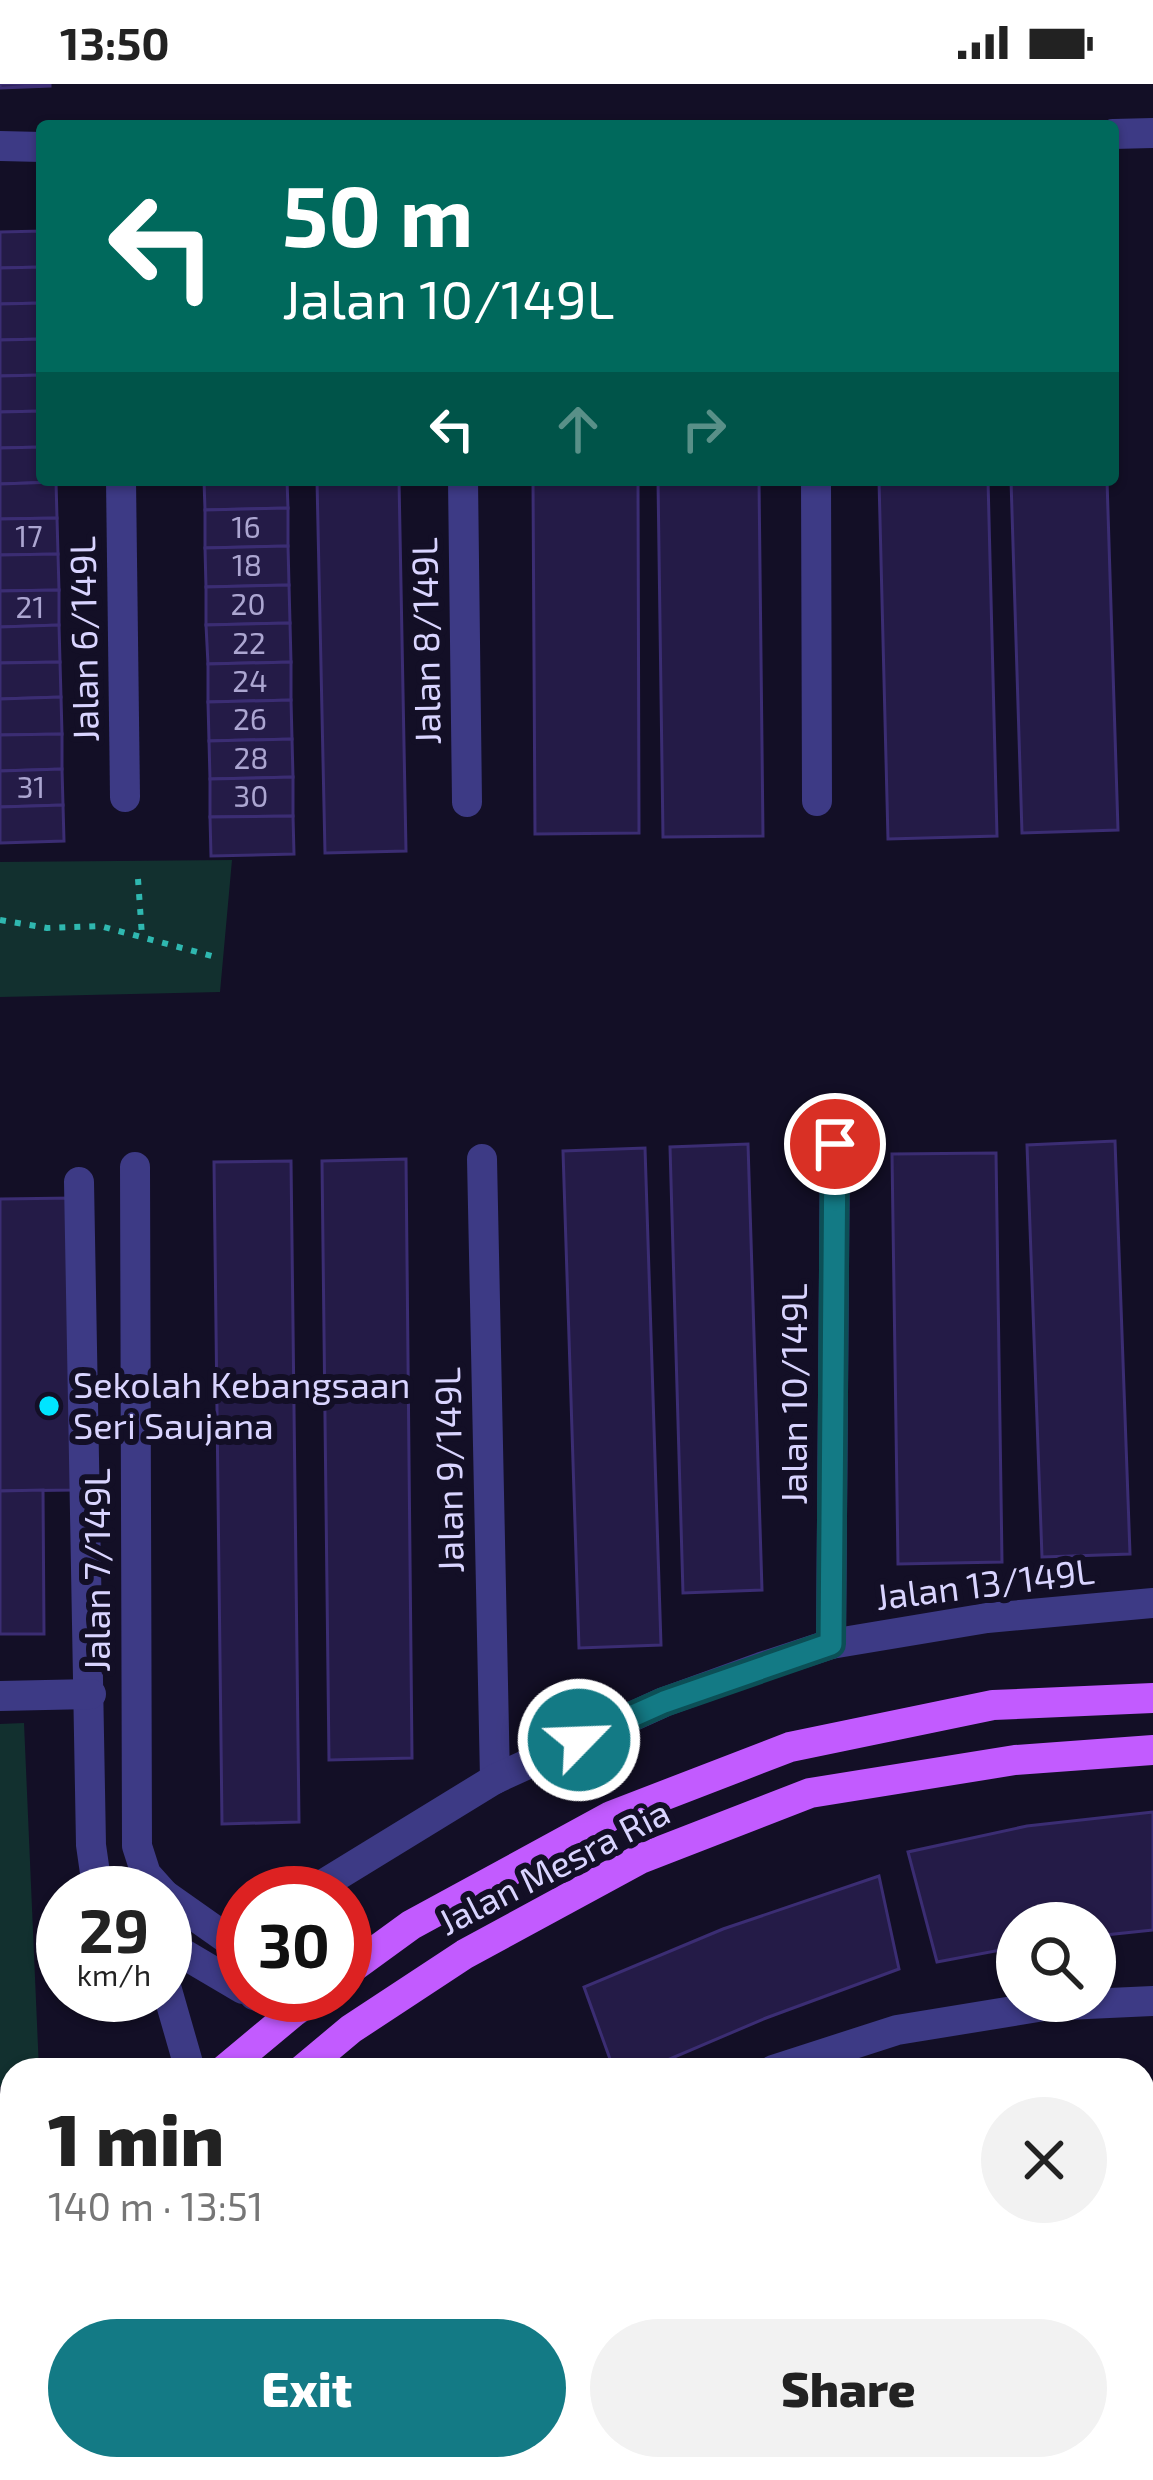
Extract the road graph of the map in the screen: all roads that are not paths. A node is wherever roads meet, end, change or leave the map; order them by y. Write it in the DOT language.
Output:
graph roads {
  1 [pos="1119,134"];
  2 [pos="1153,134"];
  3 [pos="0,146"];
  4 [pos="36,146"];
  5 [pos="121,486"];
  6 [pos="464,486"];
  7 [pos="816,486"];
  8 [pos="125,797"];
  9 [pos="817,801"];
  10 [pos="467,802"];
  11 [pos="835,1144"];
  12 [pos="482,1160"];
  13 [pos="135,1167"];
  14 [pos="79,1182"];
  15 [pos="1153,1603"];
  16 [pos="831,1644"];
  17 [pos="91,1694"];
  18 [pos="0,1696"];
  19 [pos="1153,1698"];
  20 [pos="1153,1750"];
  21 [pos="495,1779"];
  22 [pos="94,1866"];
  23 [pos="143,1866"];
  24 [pos="353,1866"];
  25 [pos="372,1953"];
  26 [pos="1153,2001"];
  27 [pos="176,2022"];
  28 [pos="282,2022"];
  29 [pos="187,2058"];
  30 [pos="238,2058"];
  31 [pos="316,2058"];
  32 [pos="810,2058"];
  1 -- 2 [label="street"];
  3 -- 4 [label="street"];
  5 -- 8 [label="street, Jalan 6/149L"];
  6 -- 10 [label="street, Jalan 8/149L"];
  7 -- 9 [label="street"];
  11 -- 16 [label="street, Jalan 10/149L"];
  12 -- 21 [label="street, Jalan 9/149L"];
  13 -- 23 [label="street, Jalan 7/149L"];
  14 -- 17 [label="street"];
  15 -- 16 [label="street, Jalan 13/149L"];
  16 -- 21 [label="street, Jalan 13/149L"];
  17 -- 18 [label="street"];
  17 -- 22 [label="street"];
  19 -- 25 [label="main road, Jalan Mesra Ria"];
  20 -- 31 [label="main road, Jalan Mesra Ria"];
  21 -- 24 [label="street, Jalan 13/149L"];
  26 -- 32 [label="street"];
  27 -- 29 [label="street"];
  28 -- 30 [label="main road"];
}
